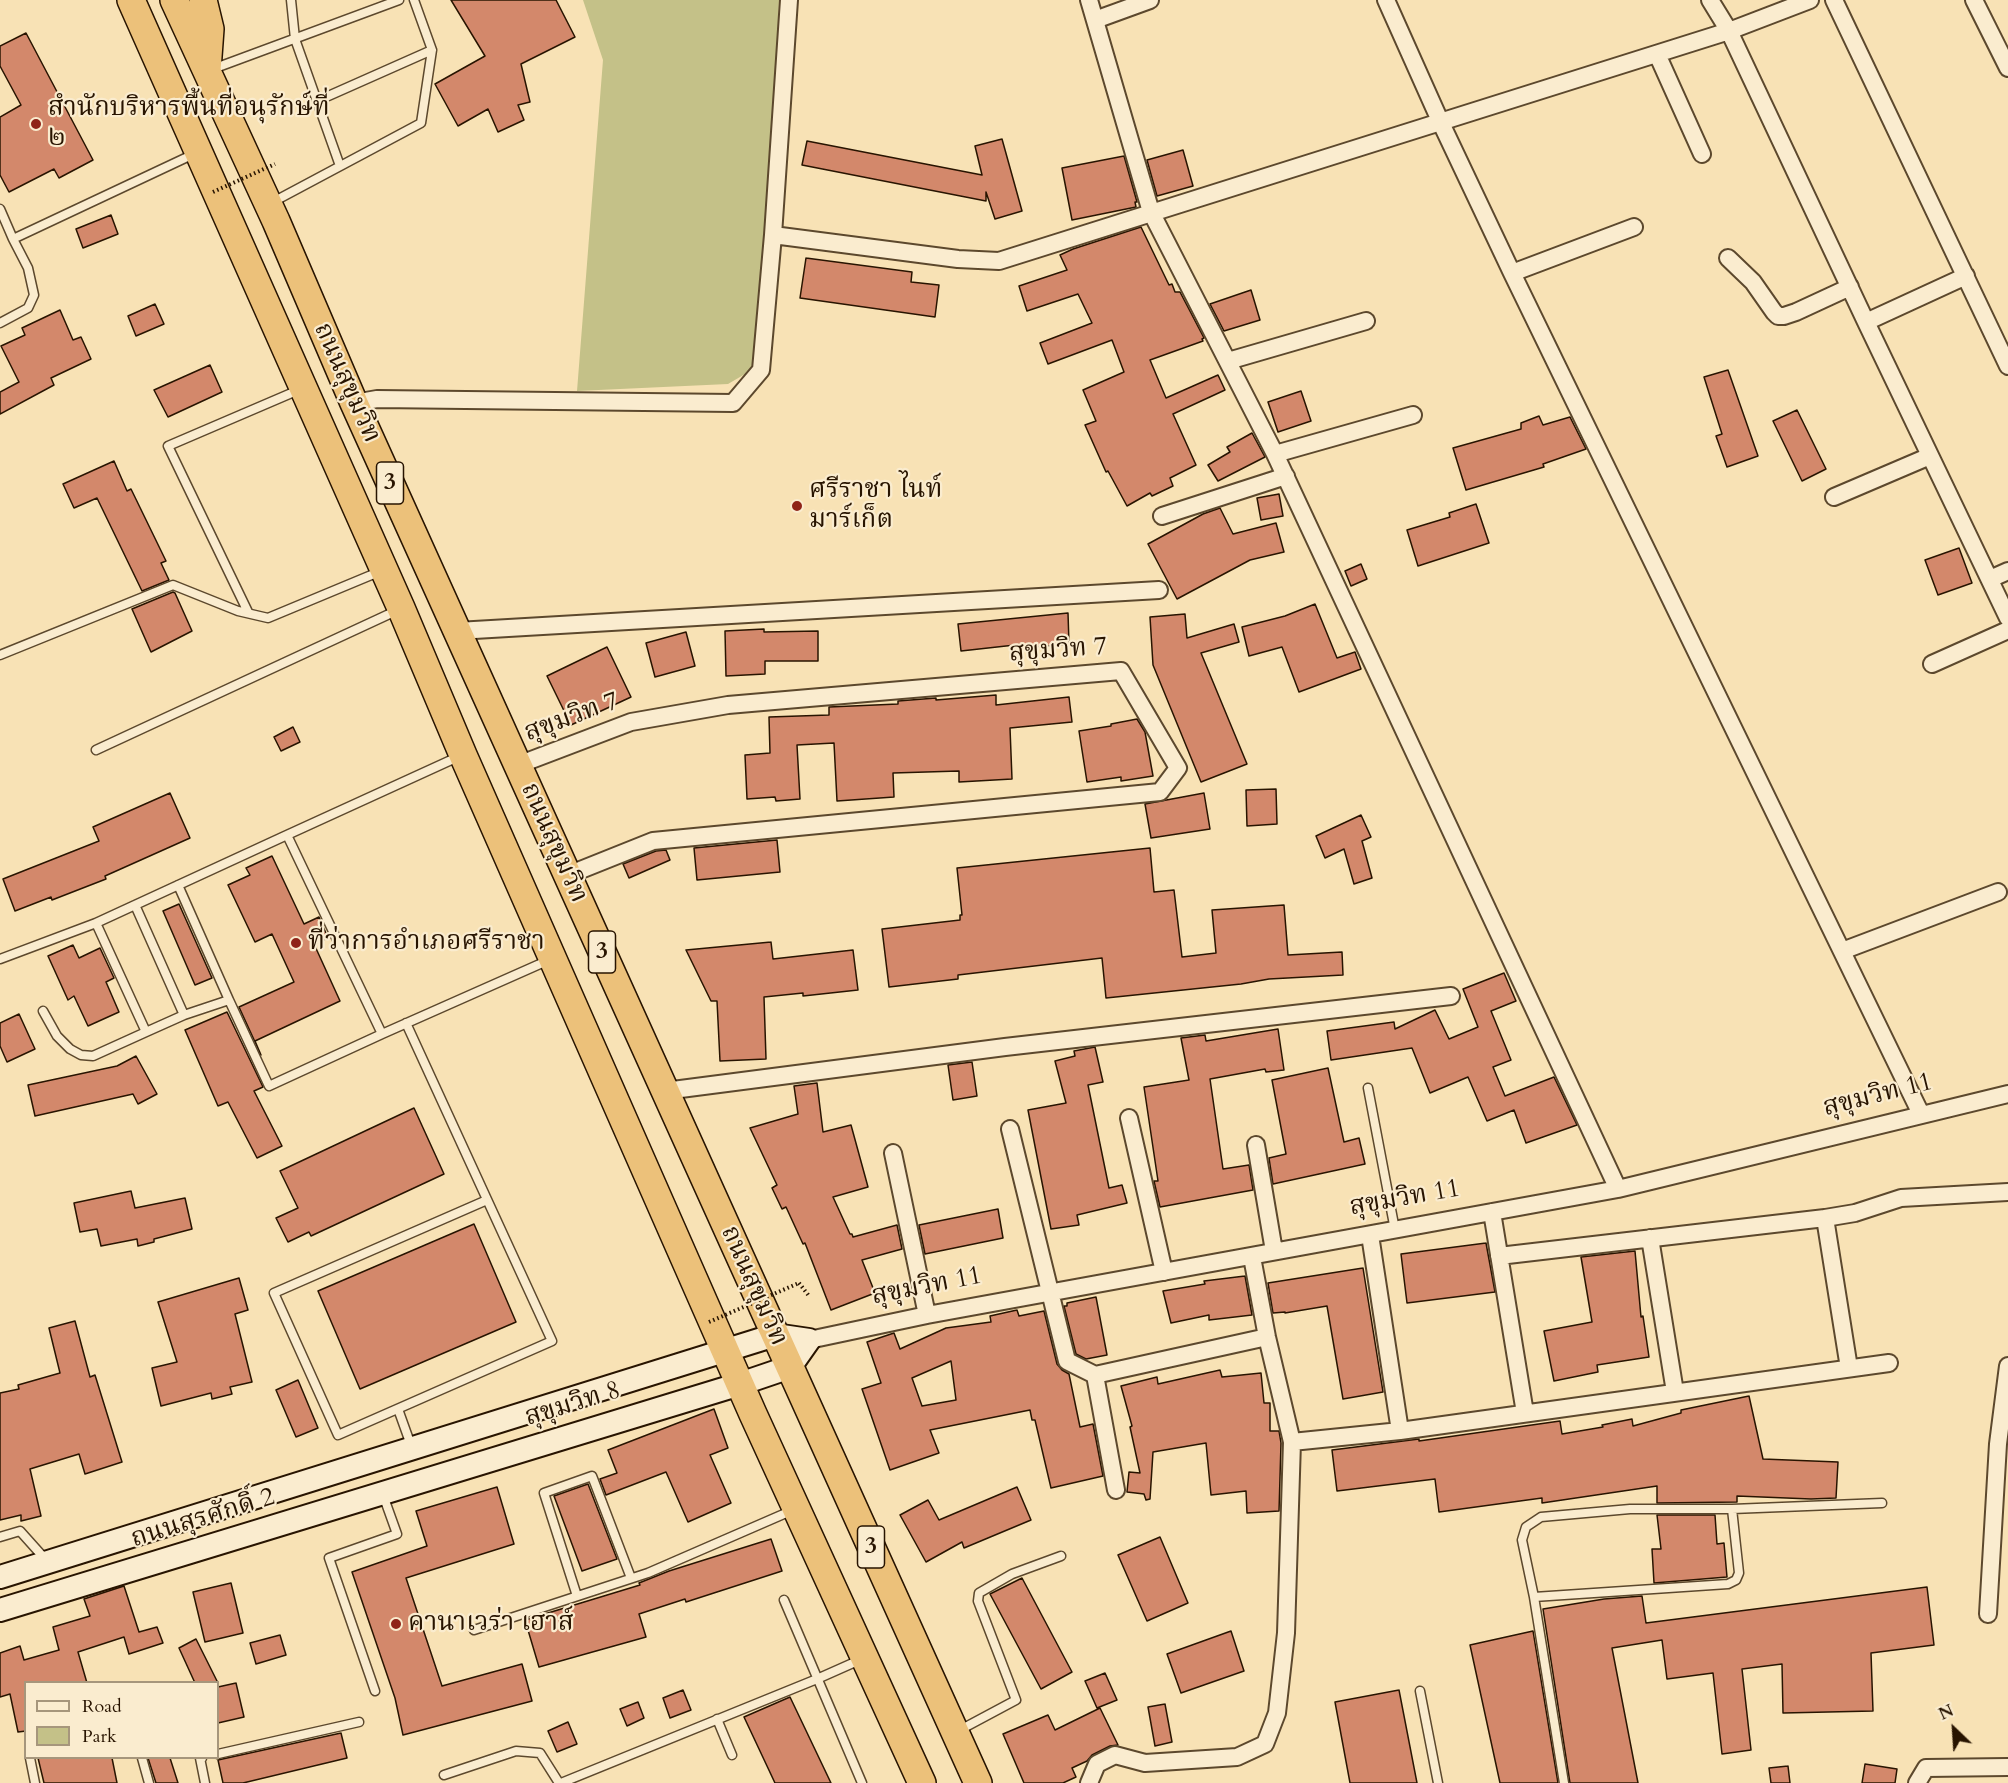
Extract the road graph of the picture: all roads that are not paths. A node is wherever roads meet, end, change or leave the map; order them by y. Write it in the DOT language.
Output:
graph roads {
  1 [pos="131,0"];
  2 [pos="174,0"];
  3 [pos="203,0"];
  4 [pos="291,0"];
  5 [pos="399,0"];
  6 [pos="414,0"];
  7 [pos="789,0"];
  8 [pos="1089,0"];
  9 [pos="1150,0"];
  10 [pos="1386,0"];
  11 [pos="1710,0"];
  12 [pos="1810,0"];
  13 [pos="1834,0"];
  14 [pos="1974,0"];
  15 [pos="1095,20"];
  16 [pos="1730,31"];
  17 [pos="295,39"];
  18 [pos="432,50"];
  19 [pos="1657,54"];
  20 [pos="2008,68"];
  21 [pos="207,72"];
  22 [pos="317,100"];
  23 [pos="1441,123"];
  24 [pos="199,151"];
  25 [pos="1702,154"];
  26 [pos="340,166"];
  27 [pos="268,204"];
  28 [pos="0,209"];
  29 [pos="1151,212"];
  30 [pos="1634,227"];
  31 [pos="773,235"];
  32 [pos="13,239"];
  33 [pos="1728,258"];
  34 [pos="1512,273"];
  35 [pos="1966,276"];
  36 [pos="1850,287"];
  37 [pos="1366,321"];
  38 [pos="1866,322"];
  39 [pos="0,323"];
  40 [pos="1228,361"];
  41 [pos="2008,366"];
  42 [pos="303,387"];
  43 [pos="354,403"];
  44 [pos="1413,415"];
  45 [pos="1275,454"];
  46 [pos="1930,456"];
  47 [pos="1286,476"];
  48 [pos="1834,497"];
  49 [pos="1162,516"];
  50 [pos="384,569"];
  51 [pos="2008,571"];
  52 [pos="1990,579"];
  53 [pos="1159,590"];
  54 [pos="401,608"];
  55 [pos="249,612"];
  56 [pos="2008,618"];
  57 [pos="2008,630"];
  58 [pos="457,631"];
  59 [pos="0,654"];
  60 [pos="1932,664"];
  61 [pos="96,750"];
  62 [pos="463,754"];
  63 [pos="518,765"];
  64 [pos="288,835"];
  65 [pos="568,875"];
  66 [pos="178,885"];
  67 [pos="1998,891"];
  68 [pos="135,905"];
  69 [pos="96,923"];
  70 [pos="1842,951"];
  71 [pos="553,958"];
  72 [pos="0,959"];
  73 [pos="1451,996"];
  74 [pos="229,1000"];
  75 [pos="43,1011"];
  76 [pos="184,1015"];
  77 [pos="406,1023"];
  78 [pos="146,1032"];
  79 [pos="382,1034"];
  80 [pos="1368,1088"];
  81 [pos="665,1091"];
  82 [pos="2008,1094"];
  83 [pos="1921,1114"];
  84 [pos="1129,1118"];
  85 [pos="1010,1129"];
  86 [pos="1256,1145"];
  87 [pos="893,1153"];
  88 [pos="1618,1189"];
  89 [pos="2008,1192"];
  90 [pos="486,1200"];
  91 [pos="1492,1212"];
  92 [pos="1825,1218"];
  93 [pos="1395,1230"];
  94 [pos="1370,1235"];
  95 [pos="1650,1238"];
  96 [pos="1274,1251"];
  97 [pos="1499,1256"];
  98 [pos="1252,1257"];
  99 [pos="1164,1272"];
  100 [pos="1050,1293"];
  101 [pos="927,1315"];
  102 [pos="776,1335"];
  103 [pos="1267,1337"];
  104 [pos="809,1340"];
  105 [pos="726,1352"];
  106 [pos="1889,1363"];
  107 [pos="2008,1366"];
  108 [pos="790,1367"];
  109 [pos="1849,1368"];
  110 [pos="1095,1375"];
  111 [pos="740,1384"];
  112 [pos="1675,1392"];
  113 [pos="398,1409"];
  114 [pos="1525,1413"];
  115 [pos="1400,1431"];
  116 [pos="1292,1442"];
  117 [pos="2003,1443"];
  118 [pos="413,1449"];
  119 [pos="423,1481"];
  120 [pos="1116,1490"];
  121 [pos="382,1495"];
  122 [pos="1882,1503"];
  123 [pos="796,1509"];
  124 [pos="1732,1509"];
  125 [pos="146,1533"];
  126 [pos="0,1537"];
  127 [pos="1061,1556"];
  128 [pos="47,1562"];
  129 [pos="155,1563"];
  130 [pos="0,1577"];
  131 [pos="631,1578"];
  132 [pos="578,1596"];
  133 [pos="1534,1597"];
  134 [pos="784,1600"];
  135 [pos="0,1610"];
  136 [pos="1988,1614"];
  137 [pos="474,1630"];
  138 [pos="865,1658"];
  139 [pos="817,1679"];
  140 [pos="375,1691"];
  141 [pos="1420,1691"];
  142 [pos="717,1719"];
  143 [pos="359,1722"];
  144 [pos="955,1732"];
  145 [pos="219,1754"];
  146 [pos="732,1755"];
  147 [pos="30,1759"];
  148 [pos="142,1759"];
  149 [pos="200,1759"];
  150 [pos="2008,1767"];
  151 [pos="444,1775"];
  152 [pos="34,1783"];
  153 [pos="149,1783"];
  154 [pos="205,1783"];
  155 [pos="560,1783"];
  156 [pos="862,1783"];
  157 [pos="922,1783"];
  158 [pos="978,1783"];
  159 [pos="1089,1783"];
  160 [pos="1438,1783"];
  161 [pos="1564,1783"];
  162 [pos="1917,1783"];
  1 -- 24 [label="highway, ถนนสุขุมวิท / 3"];
  2 -- 21 [label="highway, ถนนสุขุมวิท / 3"];
  3 -- 21 [label="highway"];
  4 -- 17 [label="lane"];
  5 -- 17 [label="lane"];
  6 -- 18 [label="lane"];
  7 -- 31 [label="street"];
  8 -- 15 [label="street"];
  9 -- 15 [label="street"];
  10 -- 23 [label="street"];
  11 -- 16 [label="street"];
  12 -- 16 [label="street"];
  13 -- 35 [label="street"];
  14 -- 20 [label="street"];
  15 -- 29 [label="street"];
  16 -- 19 [label="street"];
  16 -- 36 [label="street"];
  17 -- 21 [label="lane"];
  17 -- 22 [label="lane"];
  18 -- 22 [label="lane"];
  18 -- 26 [label="lane"];
  19 -- 23 [label="street"];
  19 -- 25 [label="street"];
  21 -- 27 [label="highway, ถนนสุขุมวิท / 3"];
  22 -- 26 [label="lane"];
  23 -- 29 [label="street"];
  23 -- 34 [label="street"];
  24 -- 32 [label="lane"];
  24 -- 42 [label="highway, ถนนสุขุมวิท / 3"];
  26 -- 27 [label="lane"];
  27 -- 43 [label="highway, ถนนสุขุมวิท / 3"];
  28 -- 32 [label="lane"];
  29 -- 31 [label="street"];
  29 -- 40 [label="street"];
  30 -- 34 [label="street"];
  31 -- 43 [label="street"];
  32 -- 39 [label="lane"];
  33 -- 36 [label="street"];
  34 -- 70 [label="street"];
  35 -- 38 [label="street"];
  35 -- 41 [label="street"];
  36 -- 38 [label="street"];
  37 -- 40 [label="street"];
  38 -- 46 [label="street"];
  40 -- 45 [label="street"];
  42 -- 50 [label="highway, ถนนสุขุมวิท / 3"];
  42 -- 55 [label="lane"];
  43 -- 58 [label="highway, ถนนสุขุมวิท / 3"];
  44 -- 45 [label="street"];
  45 -- 47 [label="street"];
  46 -- 48 [label="street"];
  46 -- 52 [label="street"];
  47 -- 49 [label="street"];
  47 -- 88 [label="street"];
  50 -- 54 [label="highway, ถนนสุขุมวิท / 3"];
  50 -- 55 [label="lane"];
  51 -- 52 [label="street"];
  52 -- 56 [label="street"];
  53 -- 58 [label="street"];
  54 -- 61 [label="lane"];
  54 -- 62 [label="highway, ถนนสุขุมวิท / 3"];
  55 -- 59 [label="lane"];
  57 -- 60 [label="street"];
  58 -- 63 [label="highway, ถนนสุขุมวิท / 3"];
  62 -- 64 [label="lane"];
  62 -- 71 [label="highway, ถนนสุขุมวิท / 3"];
  63 -- 65 [label="highway, ถนนสุขุมวิท / 3"];
  63 -- 65 [label="street, สุขุมวิท 7"];
  64 -- 66 [label="lane"];
  64 -- 79 [label="lane"];
  65 -- 81 [label="highway, ถนนสุขุมวิท / 3"];
  66 -- 68 [label="lane"];
  66 -- 74 [label="lane"];
  67 -- 70 [label="street"];
  68 -- 69 [label="lane"];
  68 -- 76 [label="lane"];
  69 -- 72 [label="lane"];
  69 -- 78 [label="lane"];
  70 -- 83 [label="street"];
  71 -- 77 [label="lane"];
  71 -- 105 [label="highway, ถนนสุขุมวิท / 3"];
  73 -- 81 [label="street"];
  74 -- 76 [label="lane"];
  74 -- 79 [label="lane"];
  75 -- 78 [label="lane"];
  76 -- 78 [label="lane"];
  77 -- 79 [label="lane"];
  77 -- 90 [label="lane"];
  80 -- 93 [label="lane"];
  81 -- 102 [label="highway, ถนนสุขุมวิท / 3"];
  82 -- 83 [label="street, สุขุมวิท 11"];
  83 -- 88 [label="street, สุขุมวิท 11"];
  84 -- 99 [label="street"];
  85 -- 100 [label="street"];
  86 -- 96 [label="street"];
  87 -- 101 [label="street"];
  88 -- 91 [label="street, สุขุมวิท 11"];
  89 -- 92 [label="street"];
  90 -- 113 [label="lane"];
  90 -- 113 [label="lane"];
  91 -- 93 [label="street, สุขุมวิท 11"];
  91 -- 97 [label="street"];
  92 -- 95 [label="street"];
  92 -- 109 [label="street"];
  93 -- 94 [label="street, สุขุมวิท 11"];
  94 -- 96 [label="street, สุขุมวิท 11"];
  94 -- 115 [label="street"];
  95 -- 97 [label="street"];
  95 -- 112 [label="street"];
  96 -- 98 [label="street, สุขุมวิท 11"];
  97 -- 114 [label="street"];
  98 -- 99 [label="street, สุขุมวิท 11"];
  98 -- 103 [label="street"];
  99 -- 100 [label="street, สุขุมวิท 11"];
  100 -- 101 [label="street, สุขุมวิท 11"];
  100 -- 110 [label="street"];
  101 -- 104 [label="street, สุขุมวิท 11"];
  102 -- 104 [label="main road, สุขุมวิท 11"];
  102 -- 105 [label="main road, สุขุมวิท 11"];
  102 -- 108 [label="highway, ถนนสุขุมวิท / 3"];
  103 -- 110 [label="street"];
  103 -- 116 [label="street"];
  104 -- 108 [label="main road"];
  105 -- 111 [label="highway, ถนนสุขุมวิท / 3"];
  105 -- 118 [label="main road, สุขุมวิท 8"];
  106 -- 109 [label="street"];
  107 -- 117 [label="street"];
  108 -- 111 [label="main road"];
  108 -- 144 [label="highway, ถนนสุขุมวิท / 3"];
  109 -- 112 [label="street"];
  110 -- 120 [label="street"];
  111 -- 119 [label="main road, สุขุมวิท 8"];
  111 -- 123 [label="highway, ถนนสุขุมวิท / 3"];
  112 -- 114 [label="street"];
  113 -- 118 [label="lane"];
  114 -- 115 [label="street"];
  115 -- 116 [label="street"];
  116 -- 159 [label="street"];
  117 -- 136 [label="street"];
  118 -- 119 [label="main road"];
  118 -- 125 [label="main road, ถนนสุรศักดิ์ 2"];
  119 -- 121 [label="main road, ถนนสุรศักดิ์ 2"];
  121 -- 129 [label="main road, ถนนสุรศักดิ์ 2"];
  121 -- 140 [label="lane"];
  122 -- 124 [label="lane"];
  123 -- 131 [label="lane"];
  123 -- 138 [label="highway, ถนนสุขุมวิท / 3"];
  124 -- 133 [label="lane"];
  124 -- 133 [label="lane"];
  125 -- 128 [label="main road, ถนนสุรศักดิ์ 2"];
  125 -- 129 [label="main road"];
  126 -- 128 [label="lane"];
  127 -- 144 [label="lane"];
  128 -- 130 [label="main road, ถนนสุรศักดิ์ 2"];
  129 -- 135 [label="main road, ถนนสุรศักดิ์ 2"];
  131 -- 132 [label="lane"];
  131 -- 132 [label="lane"];
  132 -- 137 [label="lane"];
  133 -- 161 [label="lane"];
  134 -- 139 [label="lane"];
  138 -- 139 [label="lane"];
  138 -- 157 [label="highway, ถนนสุขุมวิท / 3"];
  139 -- 142 [label="lane"];
  139 -- 156 [label="lane"];
  141 -- 160 [label="lane"];
  142 -- 146 [label="lane"];
  142 -- 155 [label="lane"];
  143 -- 145 [label="lane"];
  144 -- 158 [label="highway, ถนนสุขุมวิท / 3"];
  147 -- 152 [label="lane"];
  148 -- 153 [label="lane"];
  149 -- 154 [label="lane"];
  150 -- 162 [label="street"];
  151 -- 155 [label="lane"];
}
